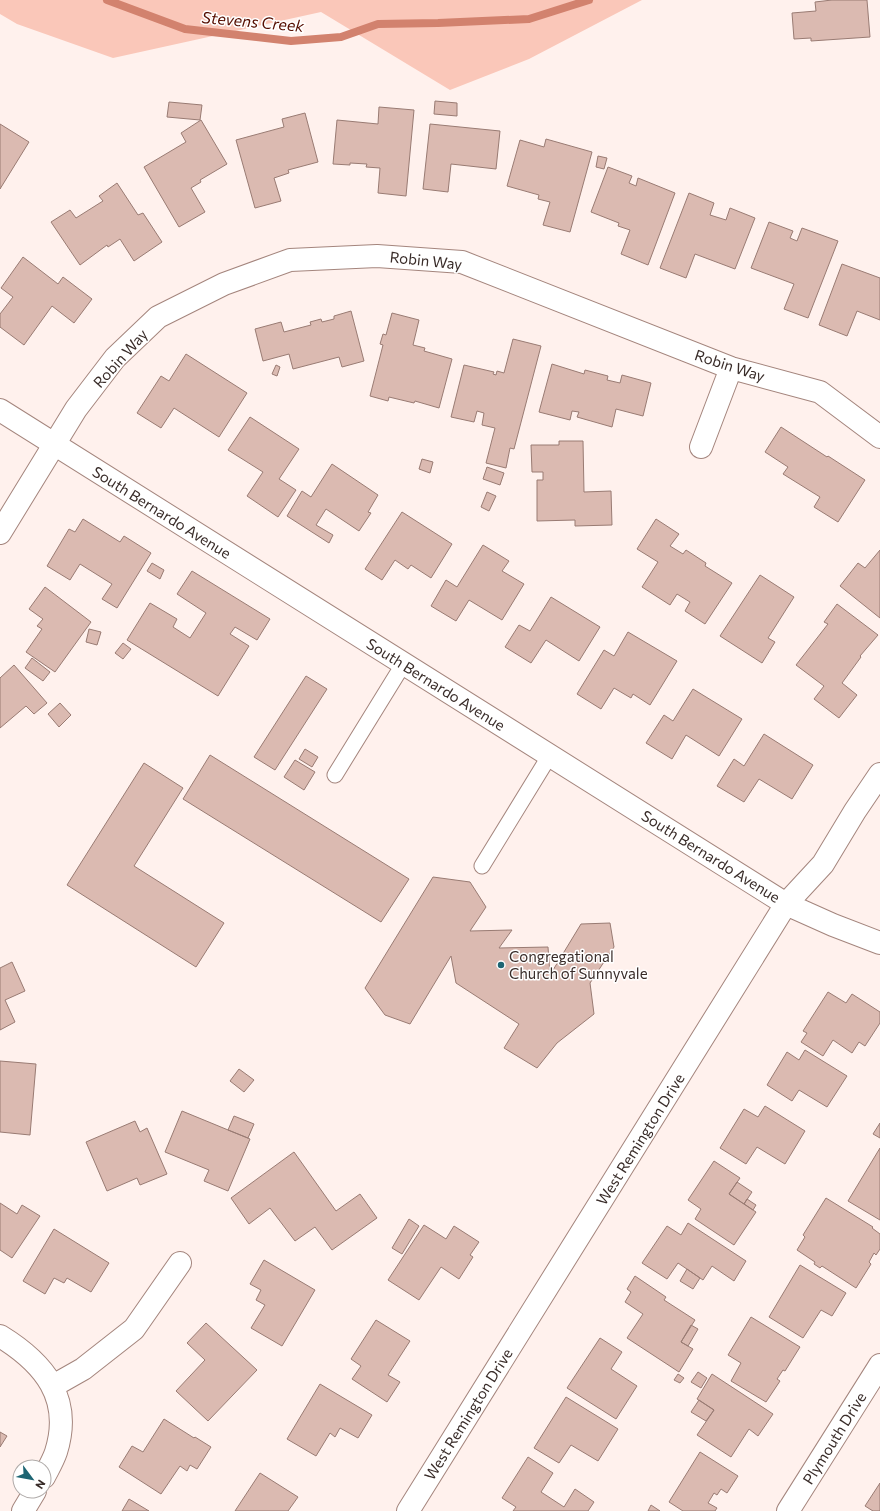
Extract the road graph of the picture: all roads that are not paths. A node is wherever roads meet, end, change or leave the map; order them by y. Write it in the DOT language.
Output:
graph roads {
  1 [pos="731,368"];
  2 [pos="0,410"];
  3 [pos="880,437"];
  4 [pos="54,444"];
  5 [pos="701,447"];
  6 [pos="0,533"];
  7 [pos="404,663"];
  8 [pos="550,756"];
  9 [pos="880,774"];
  10 [pos="335,775"];
  11 [pos="482,866"];
  12 [pos="786,904"];
  13 [pos="880,944"];
  14 [pos="180,1263"];
  15 [pos="0,1336"];
  16 [pos="880,1365"];
  17 [pos="53,1386"];
  18 [pos="52,1461"];
  19 [pos="30,1499"];
  20 [pos="23,1511"];
  21 [pos="408,1511"];
  22 [pos="788,1511"];
  1 -- 3 [label="street, Robin Way"];
  1 -- 4 [label="street, Robin Way"];
  1 -- 5 [label="street"];
  2 -- 4 [label="street, South Bernardo Avenue"];
  4 -- 6 [label="street, Robin Way"];
  4 -- 7 [label="street, South Bernardo Avenue"];
  7 -- 8 [label="street, South Bernardo Avenue"];
  7 -- 10 [label="lane"];
  8 -- 11 [label="lane"];
  8 -- 12 [label="street, South Bernardo Avenue"];
  9 -- 12 [label="street, West Remington Drive"];
  12 -- 13 [label="street, South Bernardo Avenue"];
  12 -- 21 [label="street, West Remington Drive"];
  14 -- 17 [label="street"];
  15 -- 17 [label="street"];
  16 -- 22 [label="street, Plymouth Drive"];
  17 -- 18 [label="street"];
  19 -- 20 [label="street"];
}
